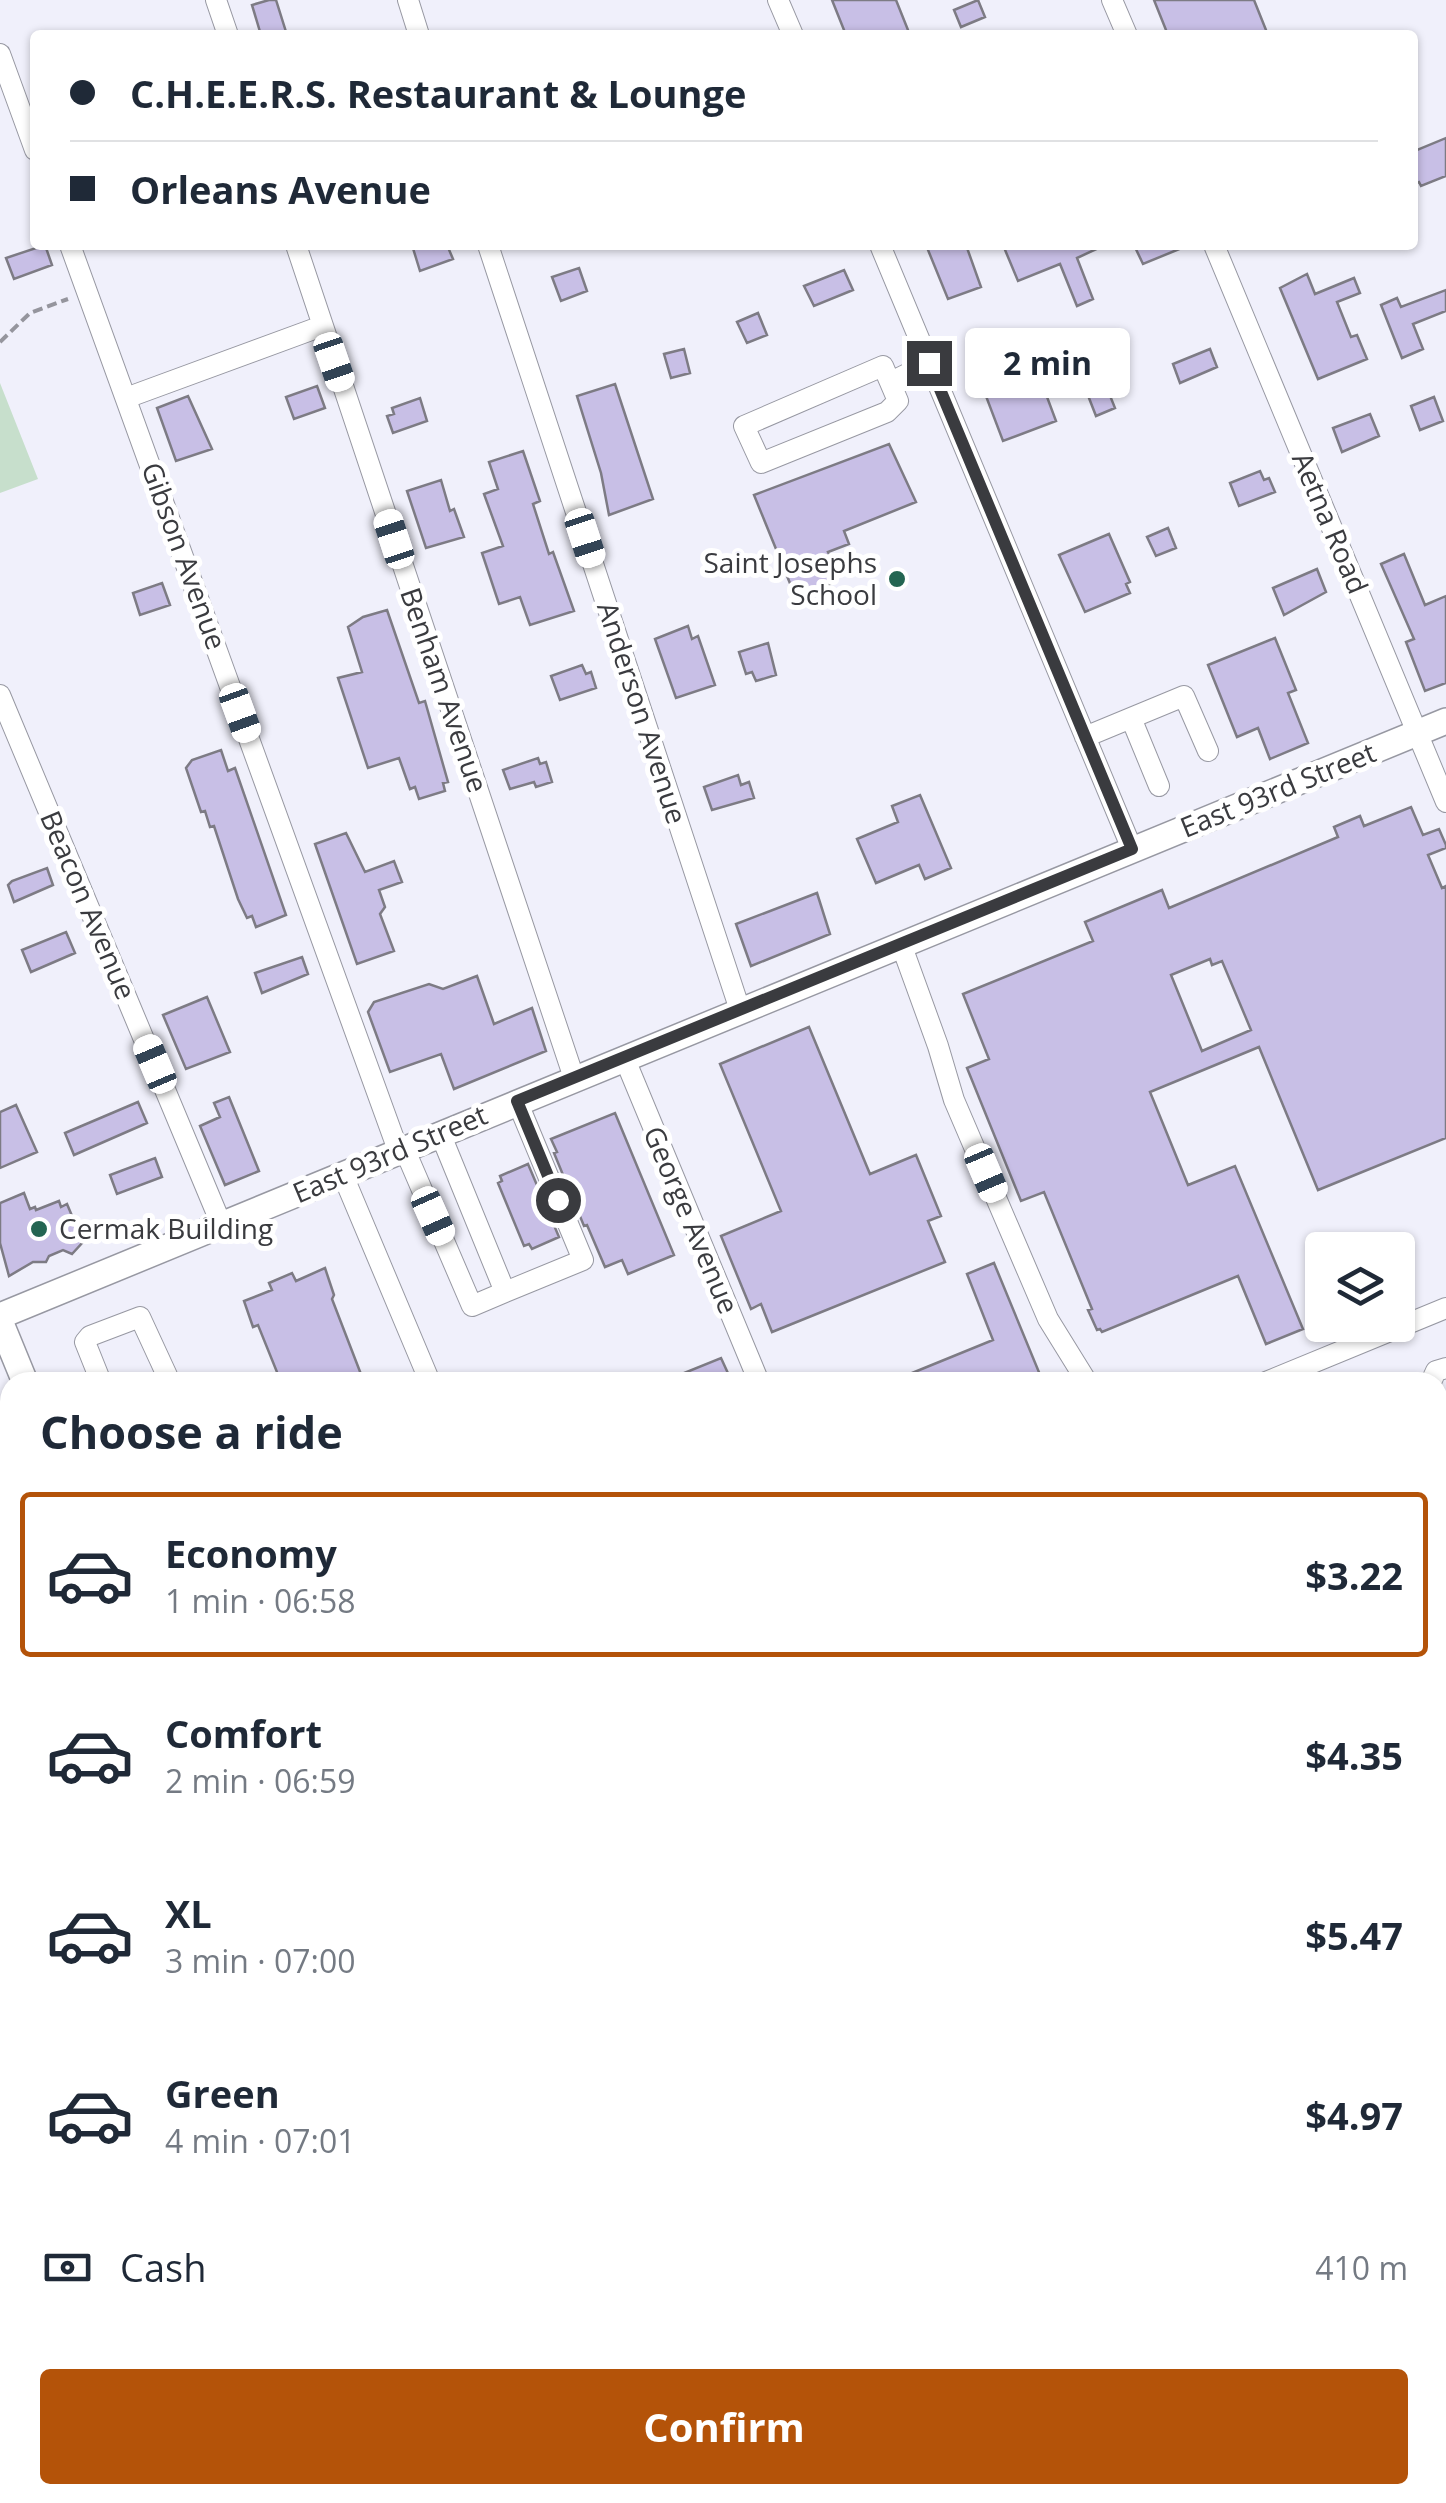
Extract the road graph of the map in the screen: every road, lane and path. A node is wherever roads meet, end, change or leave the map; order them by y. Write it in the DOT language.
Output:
graph roads {
  1 [pos="216,0"];
  2 [pos="408,0"];
  3 [pos="778,0"];
  4 [pos="1112,0"];
  5 [pos="226,30"];
  6 [pos="417,30"];
  7 [pos="790,30"];
  8 [pos="1125,30"];
  9 [pos="0,54"];
  10 [pos="30,136"];
  11 [pos="72,250"];
  12 [pos="298,250"];
  13 [pos="490,250"];
  14 [pos="882,250"];
  15 [pos="1216,250"];
  16 [pos="68,299"];
  17 [pos="322,326"];
  18 [pos="0,342"];
  19 [pos="929,363"];
  20 [pos="891,382"];
  21 [pos="126,398"];
  22 [pos="0,695"];
  23 [pos="1131,718"];
  24 [pos="1446,721"];
  25 [pos="1417,732"];
  26 [pos="1085,738"];
  27 [pos="1208,751"];
  28 [pos="1159,786"];
  29 [pos="1446,802"];
  30 [pos="1132,849"];
  31 [pos="901,944"];
  32 [pos="740,1010"];
  33 [pos="624,1058"];
  34 [pos="574,1078"];
  35 [pos="517,1101"];
  36 [pos="440,1133"];
  37 [pos="401,1149"];
  38 [pos="342,1173"];
  39 [pos="222,1226"];
  40 [pos="505,1292"];
  41 [pos="1446,1308"];
  42 [pos="0,1319"];
  43 [pos="21,1372"];
  44 [pos="94,1372"];
  45 [pos="165,1372"];
  46 [pos="426,1372"];
  47 [pos="755,1372"];
  48 [pos="1081,1372"];
  49 [pos="1290,1372"];
  1 -- 5 [label="street"];
  2 -- 6 [label="street"];
  3 -- 7 [label="street"];
  4 -- 8 [label="street"];
  9 -- 10 [label="street"];
  11 -- 21 [label="street, Gibson Avenue"];
  12 -- 17 [label="street, Benham Avenue"];
  13 -- 32 [label="street, Anderson Avenue"];
  14 -- 19 [label="street"];
  15 -- 25 [label="street, Aetna Road"];
  16 -- 18 [label="path"];
  17 -- 21 [label="street"];
  17 -- 34 [label="street, Benham Avenue"];
  19 -- 20 [label="street"];
  19 -- 26 [label="street"];
  20 -- 20 [label="street"];
  21 -- 37 [label="street, Gibson Avenue"];
  22 -- 39 [label="street, Beacon Avenue"];
  23 -- 26 [label="street"];
  23 -- 27 [label="street"];
  23 -- 28 [label="street"];
  24 -- 25 [label="main road, East 93rd Street"];
  25 -- 29 [label="street, Aetna Road"];
  25 -- 30 [label="main road, East 93rd Street"];
  26 -- 30 [label="street"];
  30 -- 31 [label="main road, East 93rd Street"];
  31 -- 32 [label="main road, East 93rd Street"];
  31 -- 48 [label="street"];
  32 -- 33 [label="main road, East 93rd Street"];
  33 -- 34 [label="main road, East 93rd Street"];
  33 -- 47 [label="street, George Avenue"];
  34 -- 35 [label="main road, East 93rd Street"];
  35 -- 36 [label="main road, East 93rd Street"];
  35 -- 40 [label="street"];
  36 -- 37 [label="main road, East 93rd Street"];
  36 -- 40 [label="street"];
  37 -- 38 [label="main road, East 93rd Street"];
  37 -- 40 [label="street, Gibson Avenue"];
  38 -- 39 [label="main road, East 93rd Street"];
  38 -- 46 [label="street"];
  39 -- 42 [label="main road, East 93rd Street"];
  41 -- 49 [label="street"];
  42 -- 43 [label="main road"];
  44 -- 45 [label="street"];
}
